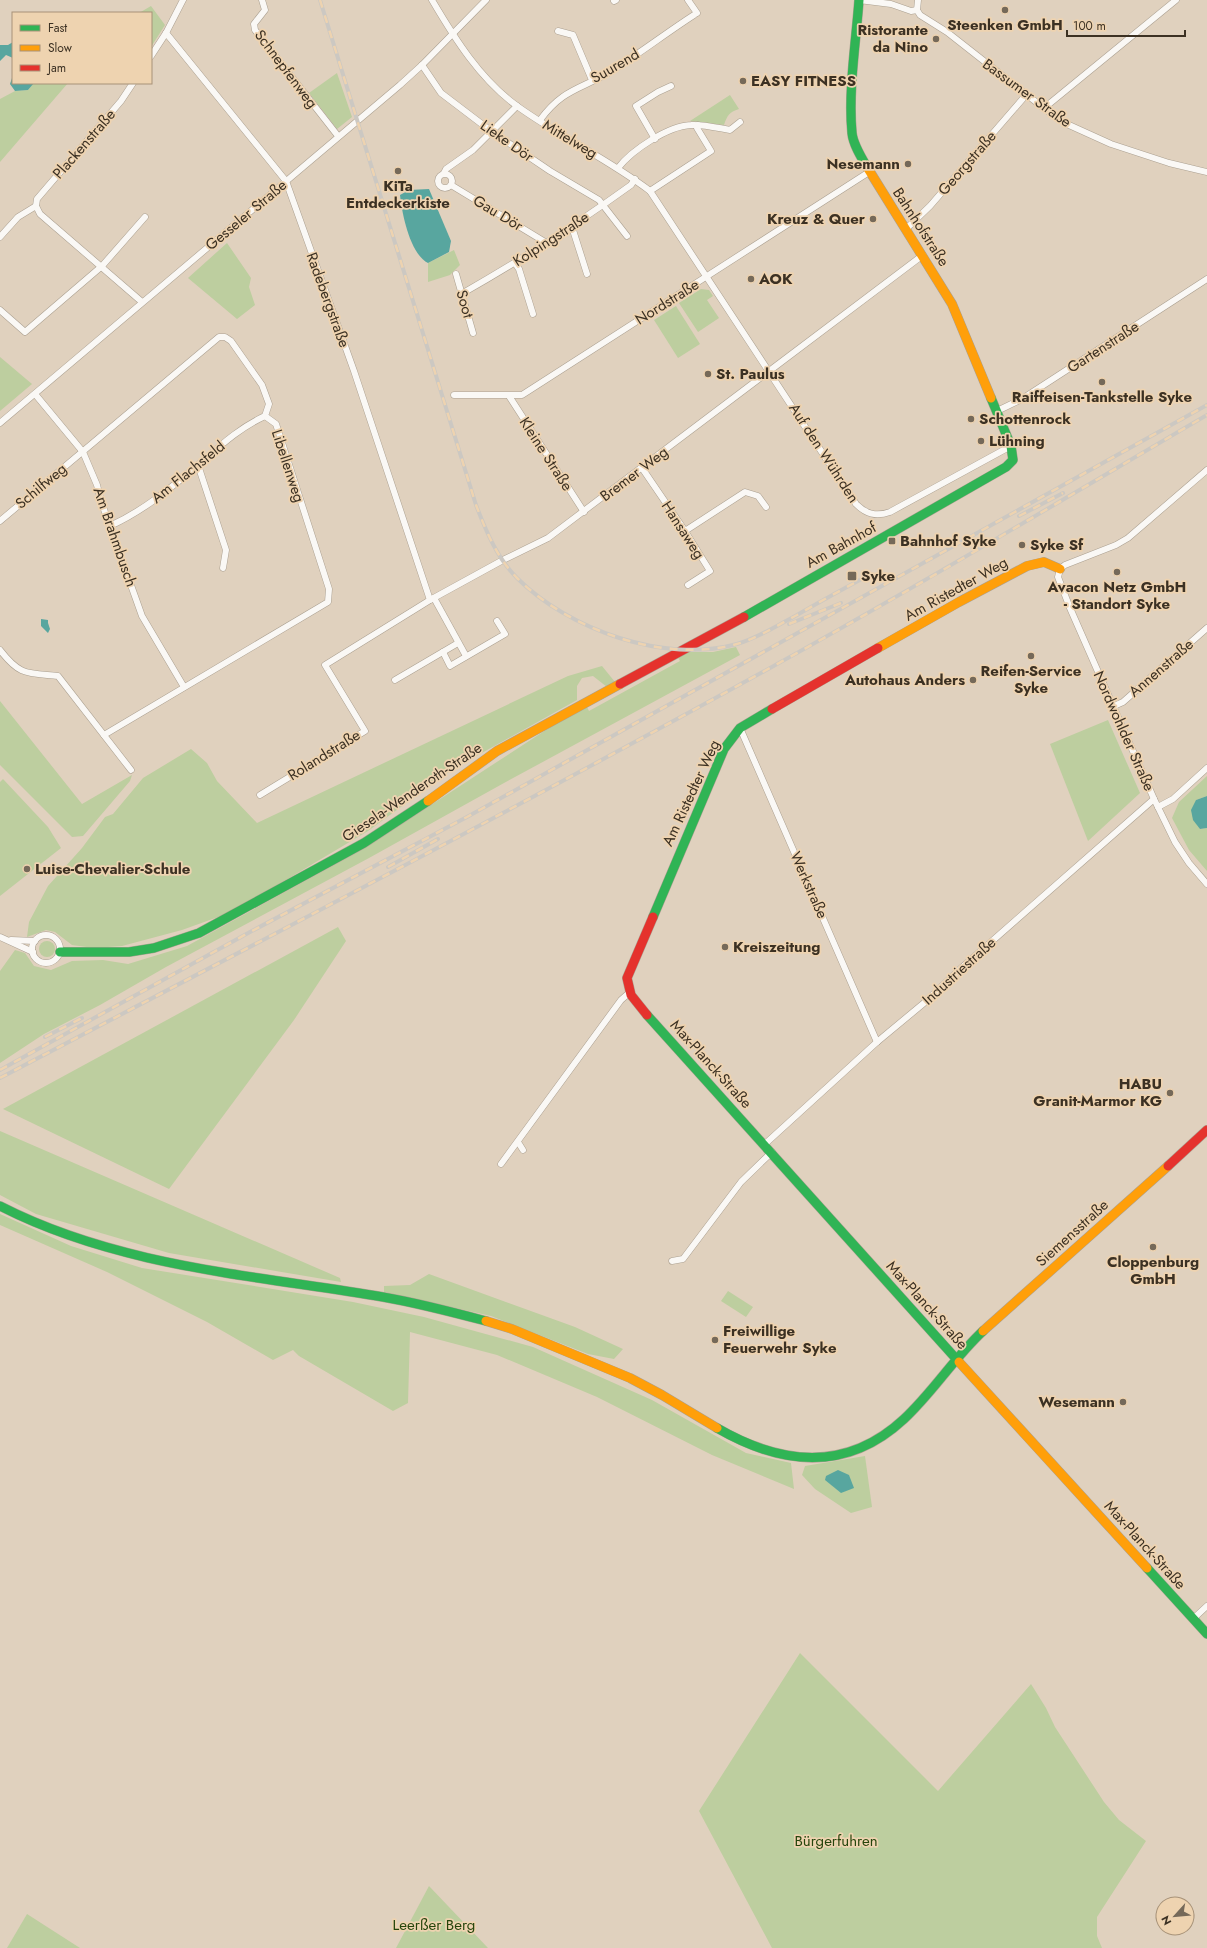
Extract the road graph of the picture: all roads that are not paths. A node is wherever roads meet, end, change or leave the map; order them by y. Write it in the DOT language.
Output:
graph roads {
  1 [pos="183,0"];
  2 [pos="262,0"];
  3 [pos="432,0"];
  4 [pos="486,0"];
  5 [pos="688,0"];
  6 [pos="859,0"];
  7 [pos="918,0"];
  8 [pos="1176,0"];
  9 [pos="917,10"];
  10 [pos="558,31"];
  11 [pos="166,33"];
  12 [pos="453,35"];
  13 [pos="152,54"];
  14 [pos="422,66"];
  15 [pos="592,80"];
  16 [pos="132,84"];
  17 [pos="671,86"];
  18 [pos="1026,95"];
  19 [pos="517,106"];
  20 [pos="1045,109"];
  21 [pos="540,120"];
  22 [pos="740,122"];
  23 [pos="698,125"];
  24 [pos="491,131"];
  25 [pos="338,136"];
  26 [pos="655,139"];
  27 [pos="618,168"];
  28 [pos="869,172"];
  29 [pos="1207,172"];
  30 [pos="444,174"];
  31 [pos="635,179"];
  32 [pos="286,181"];
  33 [pos="451,185"];
  34 [pos="650,191"];
  35 [pos="602,205"];
  36 [pos="36,206"];
  37 [pos="145,217"];
  38 [pos="572,227"];
  39 [pos="906,229"];
  40 [pos="627,236"];
  41 [pos="0,237"];
  42 [pos="545,242"];
  43 [pos="923,255"];
  44 [pos="515,263"];
  45 [pos="102,266"];
  46 [pos="456,274"];
  47 [pos="587,274"];
  48 [pos="708,276"];
  49 [pos="1207,279"];
  50 [pos="462,293"];
  51 [pos="142,302"];
  52 [pos="0,310"];
  53 [pos="533,314"];
  54 [pos="473,333"];
  55 [pos="770,371"];
  56 [pos="35,394"];
  57 [pos="454,395"];
  58 [pos="509,396"];
  59 [pos="997,411"];
  60 [pos="265,416"];
  61 [pos="0,424"];
  62 [pos="1011,446"];
  63 [pos="83,452"];
  64 [pos="1013,460"];
  65 [pos="198,465"];
  66 [pos="642,468"];
  67 [pos="1207,470"];
  68 [pos="766,507"];
  69 [pos="584,512"];
  70 [pos="0,521"];
  71 [pos="110,526"];
  72 [pos="685,531"];
  73 [pos="223,568"];
  74 [pos="1060,569"];
  75 [pos="688,585"];
  76 [pos="432,599"];
  77 [pos="497,621"];
  78 [pos="1207,628"];
  79 [pos="458,643"];
  80 [pos="0,650"];
  81 [pos="681,650"];
  82 [pos="443,652"];
  83 [pos="466,656"];
  84 [pos="325,665"];
  85 [pos="395,680"];
  86 [pos="184,688"];
  87 [pos="1114,706"];
  88 [pos="740,728"];
  89 [pos="104,735"];
  90 [pos="1207,768"];
  91 [pos="131,770"];
  92 [pos="260,795"];
  93 [pos="1154,799"];
  94 [pos="1158,808"];
  95 [pos="1207,884"];
  96 [pos="0,937"];
  97 [pos="8,940"];
  98 [pos="35,941"];
  99 [pos="32,952"];
  100 [pos="60,952"];
  101 [pos="629,993"];
  102 [pos="877,1042"];
  103 [pos="1207,1130"];
  104 [pos="518,1142"];
  105 [pos="765,1144"];
  106 [pos="523,1150"];
  107 [pos="772,1152"];
  108 [pos="501,1164"];
  109 [pos="0,1206"];
  110 [pos="672,1261"];
  111 [pos="956,1358"];
  112 [pos="1207,1606"];
  113 [pos="1193,1619"];
  114 [pos="1207,1634"];
  1 -- 11 [label="street"];
  2 -- 25 [label="street, Schnepfenweg"];
  3 -- 12 [label="street, Mittelweg"];
  4 -- 12 [label="street, Gesseler Straße"];
  5 -- 15 [label="street, Suurend"];
  6 -- 9 [label="street, Bassumer Straße"];
  6 -- 28 [label="street, Bahnhofstraße"];
  7 -- 9 [label="street"];
  8 -- 20 [label="street"];
  9 -- 18 [label="street, Bassumer Straße"];
  10 -- 15 [label="street"];
  11 -- 13 [label="street"];
  11 -- 32 [label="street, Radebergstraße"];
  12 -- 14 [label="street, Gesseler Straße"];
  12 -- 19 [label="street, Mittelweg"];
  14 -- 24 [label="street, Lieke Dör"];
  14 -- 25 [label="street, Gesseler Straße"];
  15 -- 21 [label="street, Suurend"];
  16 -- 36 [label="street, Plackenstraße"];
  17 -- 26 [label="street"];
  18 -- 20 [label="street, Bassumer Straße"];
  18 -- 39 [label="street, Georgstraße"];
  19 -- 21 [label="street, Mittelweg"];
  19 -- 24 [label="street"];
  20 -- 29 [label="street, Bassumer Straße"];
  21 -- 27 [label="street, Mittelweg"];
  22 -- 23 [label="street"];
  23 -- 26 [label="street"];
  23 -- 34 [label="street"];
  24 -- 30 [label="street"];
  24 -- 35 [label="street, Lieke Dör"];
  25 -- 32 [label="street, Gesseler Straße"];
  26 -- 27 [label="street"];
  27 -- 31 [label="street, Mittelweg"];
  28 -- 39 [label="street, Bahnhofstraße"];
  28 -- 48 [label="street, Nordstraße"];
  30 -- 33 [label="street"];
  30 -- 33 [label="street"];
  31 -- 34 [label="street, Mittelweg"];
  31 -- 35 [label="street, Kolpingstraße"];
  32 -- 51 [label="street, Gesseler Straße"];
  32 -- 76 [label="street, Radebergstraße"];
  33 -- 42 [label="street, Gau Dör"];
  34 -- 48 [label="street, Mittelweg"];
  35 -- 38 [label="street, Kolpingstraße"];
  35 -- 40 [label="street, Lieke Dör"];
  36 -- 41 [label="street, Plackenstraße"];
  36 -- 45 [label="street"];
  37 -- 45 [label="street"];
  38 -- 42 [label="street, Kolpingstraße"];
  38 -- 47 [label="street"];
  39 -- 43 [label="street, Bahnhofstraße"];
  42 -- 44 [label="street, Kolpingstraße"];
  43 -- 55 [label="street, Bremer Weg"];
  43 -- 59 [label="street, Bahnhofstraße"];
  44 -- 50 [label="street, Kolpingstraße"];
  44 -- 53 [label="street"];
  45 -- 51 [label="street"];
  45 -- 52 [label="street"];
  46 -- 50 [label="street, Soot"];
  48 -- 55 [label="street, Auf den Wührden"];
  48 -- 58 [label="street, Nordstraße"];
  49 -- 59 [label="street, Gartenstraße"];
  50 -- 54 [label="street, Soot"];
  51 -- 56 [label="street, Gesseler Straße"];
  55 -- 62 [label="street, Auf den Wührden"];
  55 -- 66 [label="street, Bremer Weg"];
  56 -- 61 [label="street, Gesseler Straße"];
  56 -- 63 [label="street, Am Brahmbusch"];
  57 -- 58 [label="street, Nordstraße"];
  58 -- 69 [label="street, Kleine Straße"];
  59 -- 62 [label="street, Bahnhofstraße"];
  60 -- 63 [label="street, Libellenweg"];
  60 -- 65 [label="street, Am Flachsfeld"];
  60 -- 86 [label="street, Libellenweg"];
  62 -- 64 [label="street, Bahnhofstraße"];
  63 -- 70 [label="street, Schilfweg"];
  63 -- 71 [label="street, Am Brahmbusch"];
  64 -- 81 [label="street, Am Bahnhof"];
  65 -- 71 [label="street, Am Flachsfeld"];
  65 -- 73 [label="street"];
  66 -- 69 [label="street, Bremer Weg"];
  66 -- 72 [label="street, Hansaweg"];
  67 -- 74 [label="street"];
  68 -- 72 [label="street"];
  69 -- 76 [label="street, Bremer Weg"];
  71 -- 86 [label="street, Am Brahmbusch"];
  72 -- 75 [label="street, Hansaweg"];
  74 -- 87 [label="street, Nordwohlder Straße"];
  74 -- 88 [label="street, Am Ristedter Weg"];
  76 -- 79 [label="street, Radebergstraße"];
  76 -- 84 [label="street, Bremer Weg"];
  77 -- 83 [label="street"];
  78 -- 87 [label="street, Annenstraße"];
  79 -- 82 [label="street"];
  79 -- 83 [label="street, Radebergstraße"];
  80 -- 89 [label="street"];
  81 -- 100 [label="street, Giesela-Wenderoth-Straße"];
  82 -- 83 [label="street"];
  82 -- 85 [label="street"];
  84 -- 92 [label="street, Rolandstraße"];
  86 -- 89 [label="street"];
  87 -- 93 [label="street, Nordwohlder Straße"];
  88 -- 101 [label="street, Am Ristedter Weg"];
  88 -- 102 [label="street, Werkstraße"];
  89 -- 91 [label="street"];
  90 -- 94 [label="street"];
  93 -- 94 [label="street, Nordwohlder Straße"];
  93 -- 102 [label="street, Industriestraße"];
  94 -- 95 [label="street, Nordwohlder Straße"];
  96 -- 97 [label="street"];
  97 -- 98 [label="street"];
  97 -- 99 [label="street"];
  98 -- 99 [label="street"];
  98 -- 100 [label="street"];
  99 -- 100 [label="street"];
  101 -- 104 [label="street"];
  101 -- 105 [label="street, Max-Planck-Straße"];
  102 -- 105 [label="street, Industriestraße"];
  103 -- 111 [label="street, Siemensstraße"];
  104 -- 106 [label="street"];
  104 -- 108 [label="street"];
  105 -- 107 [label="street, Max-Planck-Straße"];
  107 -- 110 [label="street"];
  107 -- 111 [label="street, Max-Planck-Straße"];
  109 -- 111 [label="street, Siemensstraße"];
  111 -- 113 [label="street, Max-Planck-Straße"];
  112 -- 113 [label="street"];
  113 -- 114 [label="street, Max-Planck-Straße"];
}
